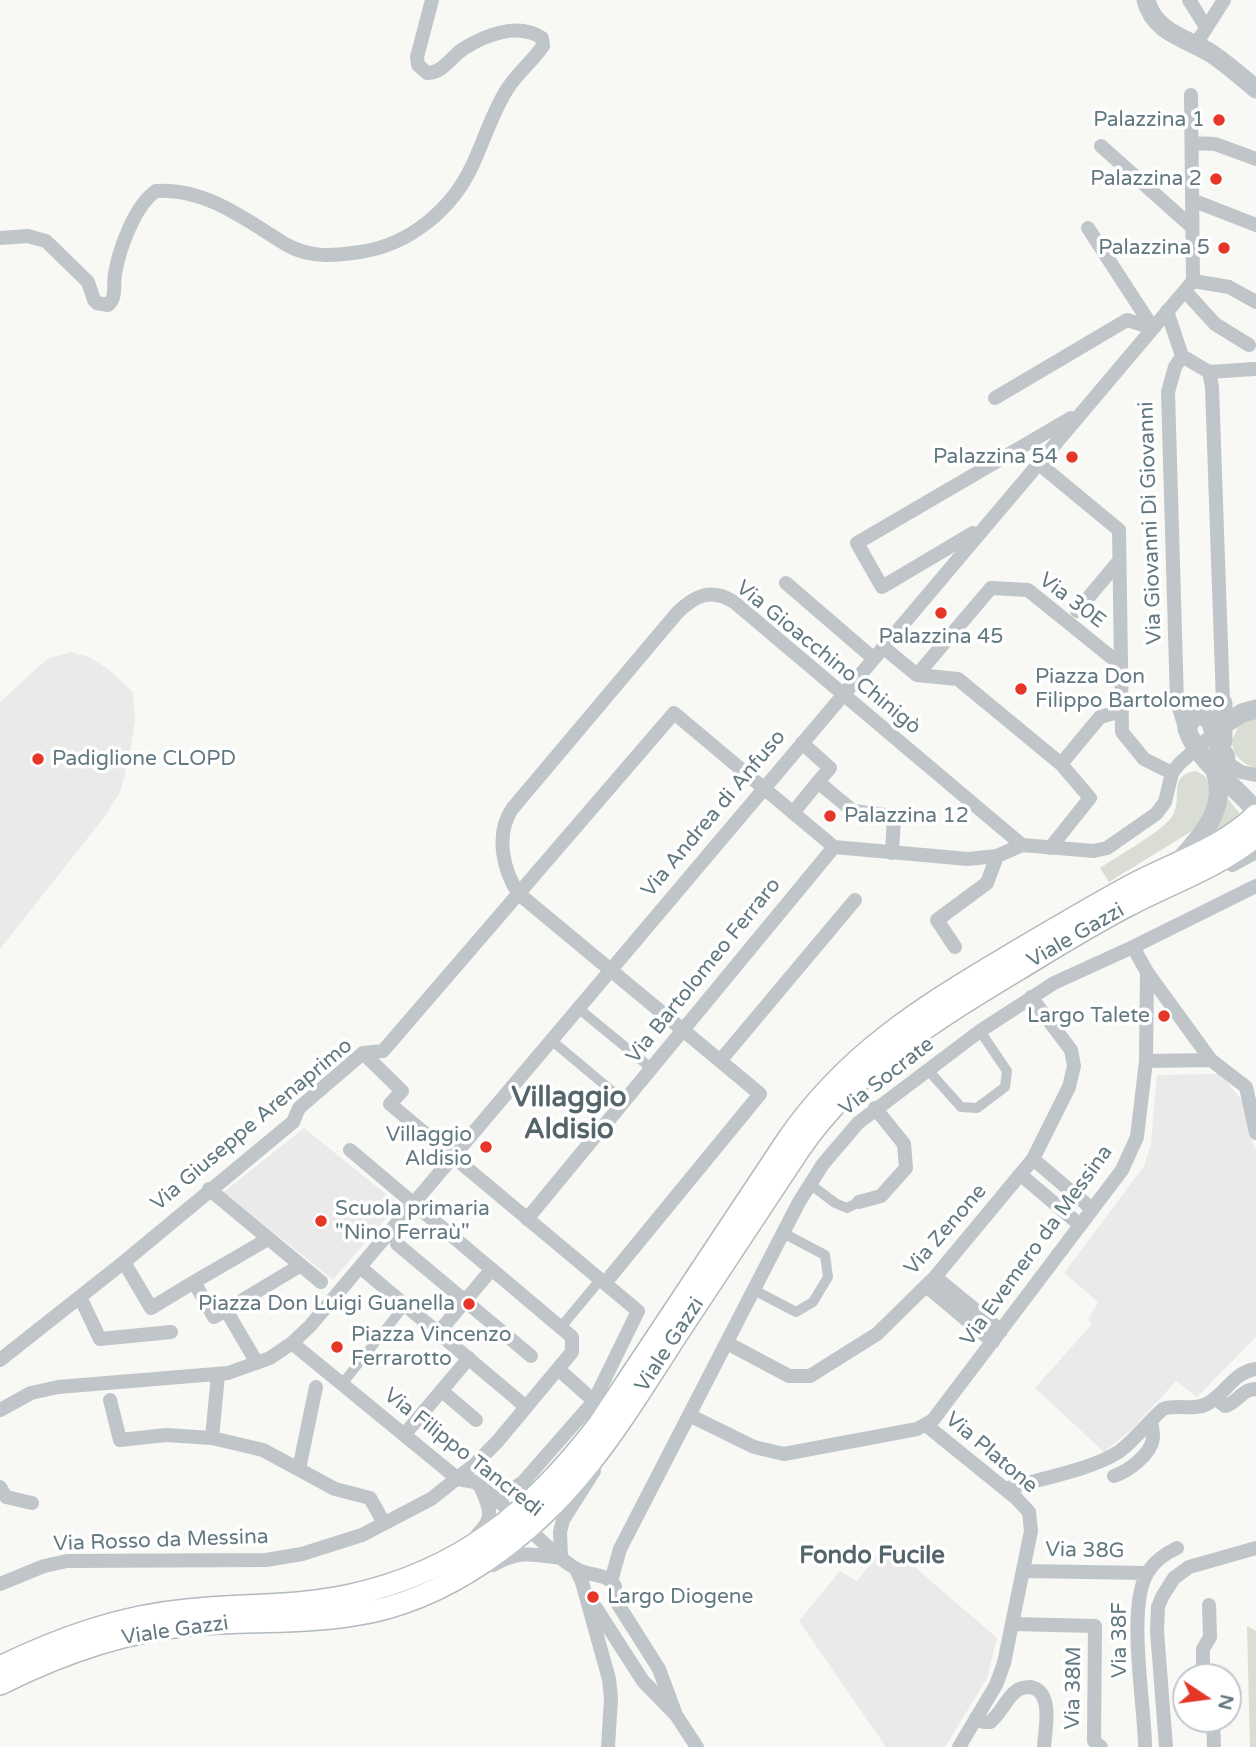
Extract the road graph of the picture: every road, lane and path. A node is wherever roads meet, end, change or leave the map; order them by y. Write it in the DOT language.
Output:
graph roads {
  1 [pos="432,0"];
  2 [pos="1146,0"];
  3 [pos="1189,0"];
  4 [pos="1224,0"];
  5 [pos="1206,27"];
  6 [pos="1204,49"];
  7 [pos="1256,89"];
  8 [pos="1191,96"];
  9 [pos="1192,143"];
  10 [pos="1101,146"];
  11 [pos="1256,159"];
  12 [pos="1192,200"];
  13 [pos="1256,225"];
  14 [pos="1192,227"];
  15 [pos="1088,228"];
  16 [pos="0,238"];
  17 [pos="1189,286"];
  18 [pos="1256,302"];
  19 [pos="1167,311"];
  20 [pos="1153,328"];
  21 [pos="1249,345"];
  22 [pos="1182,356"];
  23 [pos="1254,369"];
  24 [pos="1209,372"];
  25 [pos="995,398"];
  26 [pos="1082,411"];
  27 [pos="1038,463"];
  28 [pos="984,527"];
  29 [pos="1119,561"];
  30 [pos="786,583"];
  31 [pos="1076,611"];
  32 [pos="878,652"];
  33 [pos="1121,665"];
  34 [pos="916,675"];
  35 [pos="843,694"];
  36 [pos="1256,700"];
  37 [pos="1223,703"];
  38 [pos="1256,709"];
  39 [pos="1121,711"];
  40 [pos="1203,736"];
  41 [pos="802,743"];
  42 [pos="1061,764"];
  43 [pos="1224,765"];
  44 [pos="1176,768"];
  45 [pos="1256,775"];
  46 [pos="818,782"];
  47 [pos="764,788"];
  48 [pos="1253,808"];
  49 [pos="793,813"];
  50 [pos="1256,836"];
  51 [pos="1022,845"];
  52 [pos="834,847"];
  53 [pos="1050,848"];
  54 [pos="1256,852"];
  55 [pos="892,853"];
  56 [pos="998,856"];
  57 [pos="1180,860"];
  58 [pos="1167,885"];
  59 [pos="1256,886"];
  60 [pos="519,894"];
  61 [pos="855,900"];
  62 [pos="955,947"];
  63 [pos="1133,947"];
  64 [pos="610,970"];
  65 [pos="1147,972"];
  66 [pos="1031,997"];
  67 [pos="578,1008"];
  68 [pos="683,1030"];
  69 [pos="980,1031"];
  70 [pos="551,1040"];
  71 [pos="363,1053"];
  72 [pos="1211,1060"];
  73 [pos="720,1061"];
  74 [pos="651,1068"];
  75 [pos="1145,1068"];
  76 [pos="927,1069"];
  77 [pos="624,1101"];
  78 [pos="875,1108"];
  79 [pos="1256,1133"];
  80 [pos="350,1150"];
  81 [pos="453,1156"];
  82 [pos="1033,1159"];
  83 [pos="1021,1175"];
  84 [pos="810,1184"];
  85 [pos="209,1189"];
  86 [pos="859,1202"];
  87 [pos="413,1203"];
  88 [pos="1092,1209"];
  89 [pos="527,1219"];
  90 [pos="1080,1225"];
  91 [pos="783,1233"];
  92 [pos="268,1238"];
  93 [pos="397,1244"];
  94 [pos="124,1262"];
  95 [pos="301,1265"];
  96 [pos="360,1267"];
  97 [pos="492,1269"];
  98 [pos="603,1281"];
  99 [pos="930,1281"];
  100 [pos="194,1282"];
  101 [pos="321,1282"];
  102 [pos="754,1290"];
  103 [pos="80,1297"];
  104 [pos="465,1301"];
  105 [pos="405,1305"];
  106 [pos="226,1310"];
  107 [pos="171,1332"];
  108 [pos="567,1332"];
  109 [pos="438,1333"];
  110 [pos="997,1336"];
  111 [pos="292,1343"];
  112 [pos="727,1343"];
  113 [pos="531,1356"];
  114 [pos="469,1358"];
  115 [pos="0,1360"];
  116 [pos="257,1363"];
  117 [pos="322,1368"];
  118 [pos="558,1368"];
  119 [pos="1256,1369"];
  120 [pos="218,1375"];
  121 [pos="109,1383"];
  122 [pos="342,1384"];
  123 [pos="316,1387"];
  124 [pos="1256,1389"];
  125 [pos="442,1391"];
  126 [pos="1215,1398"];
  127 [pos="110,1400"];
  128 [pos="594,1401"];
  129 [pos="526,1407"];
  130 [pos="0,1408"];
  131 [pos="689,1415"];
  132 [pos="476,1420"];
  133 [pos="1151,1421"];
  134 [pos="926,1425"];
  135 [pos="404,1435"];
  136 [pos="611,1435"];
  137 [pos="212,1438"];
  138 [pos="299,1469"];
  139 [pos="1114,1476"];
  140 [pos="458,1479"];
  141 [pos="0,1487"];
  142 [pos="480,1487"];
  143 [pos="545,1489"];
  144 [pos="1005,1489"];
  145 [pos="497,1500"];
  146 [pos="32,1503"];
  147 [pos="521,1522"];
  148 [pos="384,1523"];
  149 [pos="1177,1548"];
  150 [pos="1256,1548"];
  151 [pos="561,1558"];
  152 [pos="576,1569"];
  153 [pos="1023,1571"];
  154 [pos="465,1573"];
  155 [pos="1147,1573"];
  156 [pos="601,1578"];
  157 [pos="0,1584"];
  158 [pos="614,1598"];
  159 [pos="291,1604"];
  160 [pos="590,1605"];
  161 [pos="1209,1605"];
  162 [pos="1012,1624"];
  163 [pos="1203,1663"];
  164 [pos="0,1667"];
  165 [pos="0,1684"];
  166 [pos="676,1715"];
  167 [pos="976,1718"];
  168 [pos="608,1747"];
  169 [pos="697,1747"];
  170 [pos="959,1747"];
  171 [pos="1044,1747"];
  172 [pos="1101,1747"];
  173 [pos="1145,1747"];
  174 [pos="1166,1747"];
  1 -- 16 [label="street"];
  2 -- 6 [label="street"];
  3 -- 5 [label="street"];
  4 -- 5 [label="street"];
  5 -- 6 [label="street"];
  6 -- 7 [label="street"];
  8 -- 9 [label="street"];
  9 -- 11 [label="street"];
  9 -- 12 [label="street"];
  10 -- 14 [label="street"];
  12 -- 13 [label="street"];
  12 -- 14 [label="street"];
  14 -- 17 [label="street"];
  15 -- 20 [label="street"];
  17 -- 18 [label="street"];
  17 -- 19 [label="street"];
  17 -- 21 [label="street"];
  19 -- 20 [label="street, Via Andrea di Anfuso"];
  19 -- 22 [label="street"];
  20 -- 25 [label="street"];
  20 -- 26 [label="street, Via Andrea di Anfuso"];
  22 -- 24 [label="street"];
  22 -- 40 [label="street, Via Giovanni Di Giovanni"];
  23 -- 24 [label="street"];
  24 -- 37 [label="street"];
  26 -- 27 [label="street, Via Andrea di Anfuso"];
  26 -- 28 [label="street"];
  27 -- 28 [label="street, Via Andrea di Anfuso"];
  27 -- 29 [label="street"];
  28 -- 32 [label="street, Via Andrea di Anfuso"];
  29 -- 31 [label="street"];
  29 -- 33 [label="street"];
  30 -- 32 [label="street"];
  32 -- 34 [label="street"];
  32 -- 35 [label="street, Via Andrea di Anfuso"];
  33 -- 34 [label="street, Via 30E"];
  33 -- 39 [label="street"];
  34 -- 42 [label="street"];
  35 -- 41 [label="street, Via Andrea di Anfuso"];
  35 -- 51 [label="street, Via Gioacchino Chinigò"];
  35 -- 60 [label="street, Via Gioacchino Chinigò"];
  36 -- 37 [label="street"];
  37 -- 40 [label="street"];
  37 -- 40 [label="street"];
  38 -- 40 [label="street"];
  39 -- 42 [label="street"];
  39 -- 44 [label="street"];
  40 -- 43 [label="street"];
  40 -- 44 [label="street"];
  41 -- 46 [label="street"];
  41 -- 47 [label="street, Via Andrea di Anfuso"];
  42 -- 53 [label="street"];
  43 -- 44 [label="street"];
  43 -- 45 [label="street"];
  43 -- 48 [label="street"];
  43 -- 57 [label="street"];
  44 -- 53 [label="street"];
  46 -- 49 [label="street"];
  46 -- 55 [label="street"];
  47 -- 49 [label="street"];
  47 -- 60 [label="street, Via Giuseppe Arenaprimo"];
  47 -- 64 [label="street, Via Andrea di Anfuso"];
  48 -- 57 [label="main road, Viale Gazzi"];
  49 -- 52 [label="street"];
  50 -- 58 [label="main road, Viale Gazzi"];
  51 -- 53 [label="street"];
  51 -- 56 [label="street"];
  52 -- 55 [label="street"];
  52 -- 68 [label="street, Via Bartolomeo Ferraro"];
  54 -- 58 [label="street"];
  55 -- 56 [label="street"];
  56 -- 62 [label="street"];
  57 -- 143 [label="main road, Viale Gazzi"];
  58 -- 136 [label="main road, Viale Gazzi"];
  59 -- 63 [label="street, Via Socrate"];
  60 -- 64 [label="street"];
  60 -- 71 [label="street, Via Giuseppe Arenaprimo"];
  61 -- 73 [label="street"];
  63 -- 65 [label="street"];
  63 -- 66 [label="street, Via Socrate"];
  64 -- 67 [label="street, Via Andrea di Anfuso"];
  64 -- 68 [label="street"];
  65 -- 72 [label="street"];
  65 -- 75 [label="street, Via Evemero da Messina"];
  66 -- 69 [label="street, Via Socrate"];
  66 -- 82 [label="street, Via Zenone"];
  67 -- 70 [label="street, Via Andrea di Anfuso"];
  67 -- 74 [label="street"];
  68 -- 73 [label="street"];
  68 -- 74 [label="street, Via Bartolomeo Ferraro"];
  69 -- 76 [label="street, Via Socrate"];
  69 -- 76 [label="street"];
  70 -- 77 [label="street"];
  70 -- 81 [label="street, Via Andrea di Anfuso"];
  71 -- 81 [label="street"];
  71 -- 85 [label="street, Via Giuseppe Arenaprimo"];
  72 -- 75 [label="street"];
  72 -- 79 [label="street"];
  73 -- 98 [label="street"];
  74 -- 77 [label="street, Via Bartolomeo Ferraro"];
  75 -- 88 [label="street, Via Evemero da Messina"];
  76 -- 78 [label="street, Via Socrate"];
  77 -- 89 [label="street, Via Bartolomeo Ferraro"];
  78 -- 84 [label="street, Via Socrate"];
  78 -- 86 [label="street"];
  80 -- 87 [label="street"];
  81 -- 87 [label="street, Via Andrea di Anfuso"];
  81 -- 89 [label="street"];
  82 -- 83 [label="street, Via Zenone"];
  82 -- 88 [label="street"];
  83 -- 90 [label="street"];
  83 -- 99 [label="street, Via Zenone"];
  84 -- 86 [label="street"];
  84 -- 91 [label="street, Via Socrate"];
  85 -- 92 [label="street"];
  85 -- 94 [label="street, Via Giuseppe Arenaprimo"];
  87 -- 96 [label="street, Via Andrea di Anfuso"];
  87 -- 97 [label="street"];
  88 -- 90 [label="street, Via Evemero da Messina"];
  89 -- 98 [label="street"];
  90 -- 110 [label="street, Via Evemero da Messina"];
  91 -- 102 [label="street, Via Socrate"];
  91 -- 102 [label="street"];
  92 -- 95 [label="street"];
  92 -- 100 [label="street"];
  93 -- 104 [label="street"];
  94 -- 100 [label="street"];
  94 -- 103 [label="street, Via Giuseppe Arenaprimo"];
  95 -- 101 [label="street"];
  95 -- 106 [label="street"];
  96 -- 105 [label="street"];
  96 -- 111 [label="street, Via Andrea di Anfuso"];
  97 -- 104 [label="street"];
  97 -- 108 [label="street"];
  98 -- 108 [label="street"];
  98 -- 128 [label="street"];
  99 -- 110 [label="street"];
  99 -- 112 [label="street, Via Zenone"];
  100 -- 106 [label="street"];
  102 -- 112 [label="street, Via Socrate"];
  103 -- 107 [label="street"];
  103 -- 115 [label="street, Via Giuseppe Arenaprimo"];
  104 -- 109 [label="street"];
  104 -- 113 [label="street"];
  105 -- 109 [label="street"];
  105 -- 122 [label="street"];
  106 -- 116 [label="street"];
  108 -- 118 [label="street, Via Rosso da Messina"];
  109 -- 114 [label="street"];
  110 -- 134 [label="street, Via Evemero da Messina"];
  111 -- 116 [label="street, Via Andrea di Anfuso"];
  111 -- 117 [label="street, Via Filippo Tancredi"];
  112 -- 131 [label="street, Via Socrate"];
  114 -- 125 [label="street"];
  114 -- 129 [label="street"];
  116 -- 120 [label="street, Via Andrea di Anfuso"];
  117 -- 122 [label="street, Via Filippo Tancredi"];
  117 -- 123 [label="street"];
  118 -- 128 [label="street"];
  118 -- 129 [label="street, Via Rosso da Messina"];
  119 -- 126 [label="street"];
  120 -- 121 [label="street, Via Andrea di Anfuso"];
  120 -- 137 [label="street"];
  121 -- 127 [label="street"];
  121 -- 130 [label="street, Via Andrea di Anfuso"];
  122 -- 135 [label="street, Via Filippo Tancredi"];
  123 -- 138 [label="street"];
  124 -- 126 [label="street"];
  125 -- 132 [label="street"];
  125 -- 135 [label="street"];
  126 -- 133 [label="street"];
  127 -- 137 [label="street"];
  128 -- 145 [label="street"];
  129 -- 140 [label="street, Via Rosso da Messina"];
  131 -- 134 [label="street, Via Platone"];
  131 -- 156 [label="street, Via Socrate"];
  133 -- 139 [label="street"];
  133 -- 144 [label="street"];
  134 -- 144 [label="street, Via Platone"];
  135 -- 140 [label="street, Via Filippo Tancredi"];
  136 -- 147 [label="main road, Viale Gazzi"];
  136 -- 151 [label="street"];
  137 -- 138 [label="street"];
  138 -- 148 [label="street"];
  140 -- 142 [label="street, Via Filippo Tancredi"];
  140 -- 148 [label="street, Via Rosso da Messina"];
  141 -- 146 [label="street"];
  142 -- 145 [label="street, Via Filippo Tancredi"];
  142 -- 159 [label="street"];
  143 -- 145 [label="street"];
  143 -- 147 [label="main road, Viale Gazzi"];
  144 -- 153 [label="street, Via Platone"];
  145 -- 147 [label="street, Via Filippo Tancredi"];
  147 -- 151 [label="street, Via Filippo Tancredi"];
  147 -- 154 [label="main road, Viale Gazzi"];
  147 -- 159 [label="main road, Viale Gazzi"];
  148 -- 157 [label="street, Via Rosso da Messina"];
  149 -- 155 [label="street"];
  150 -- 174 [label="street"];
  151 -- 152 [label="street, Via Filippo Tancredi"];
  151 -- 154 [label="street"];
  152 -- 156 [label="street, Via Filippo Tancredi"];
  152 -- 160 [label="street"];
  153 -- 155 [label="street, Via 38G"];
  153 -- 162 [label="street, Via Platone"];
  154 -- 165 [label="main road, Viale Gazzi"];
  155 -- 173 [label="street, Via 38F"];
  156 -- 158 [label="street"];
  156 -- 160 [label="street"];
  158 -- 160 [label="street"];
  158 -- 166 [label="street"];
  159 -- 164 [label="main road, Viale Gazzi"];
  160 -- 166 [label="street"];
  160 -- 168 [label="street"];
  161 -- 163 [label="street"];
  162 -- 167 [label="street, Via Platone"];
  162 -- 172 [label="street, Via 38M"];
  166 -- 169 [label="street"];
  167 -- 170 [label="street, Via Platone"];
  167 -- 171 [label="street"];
}
